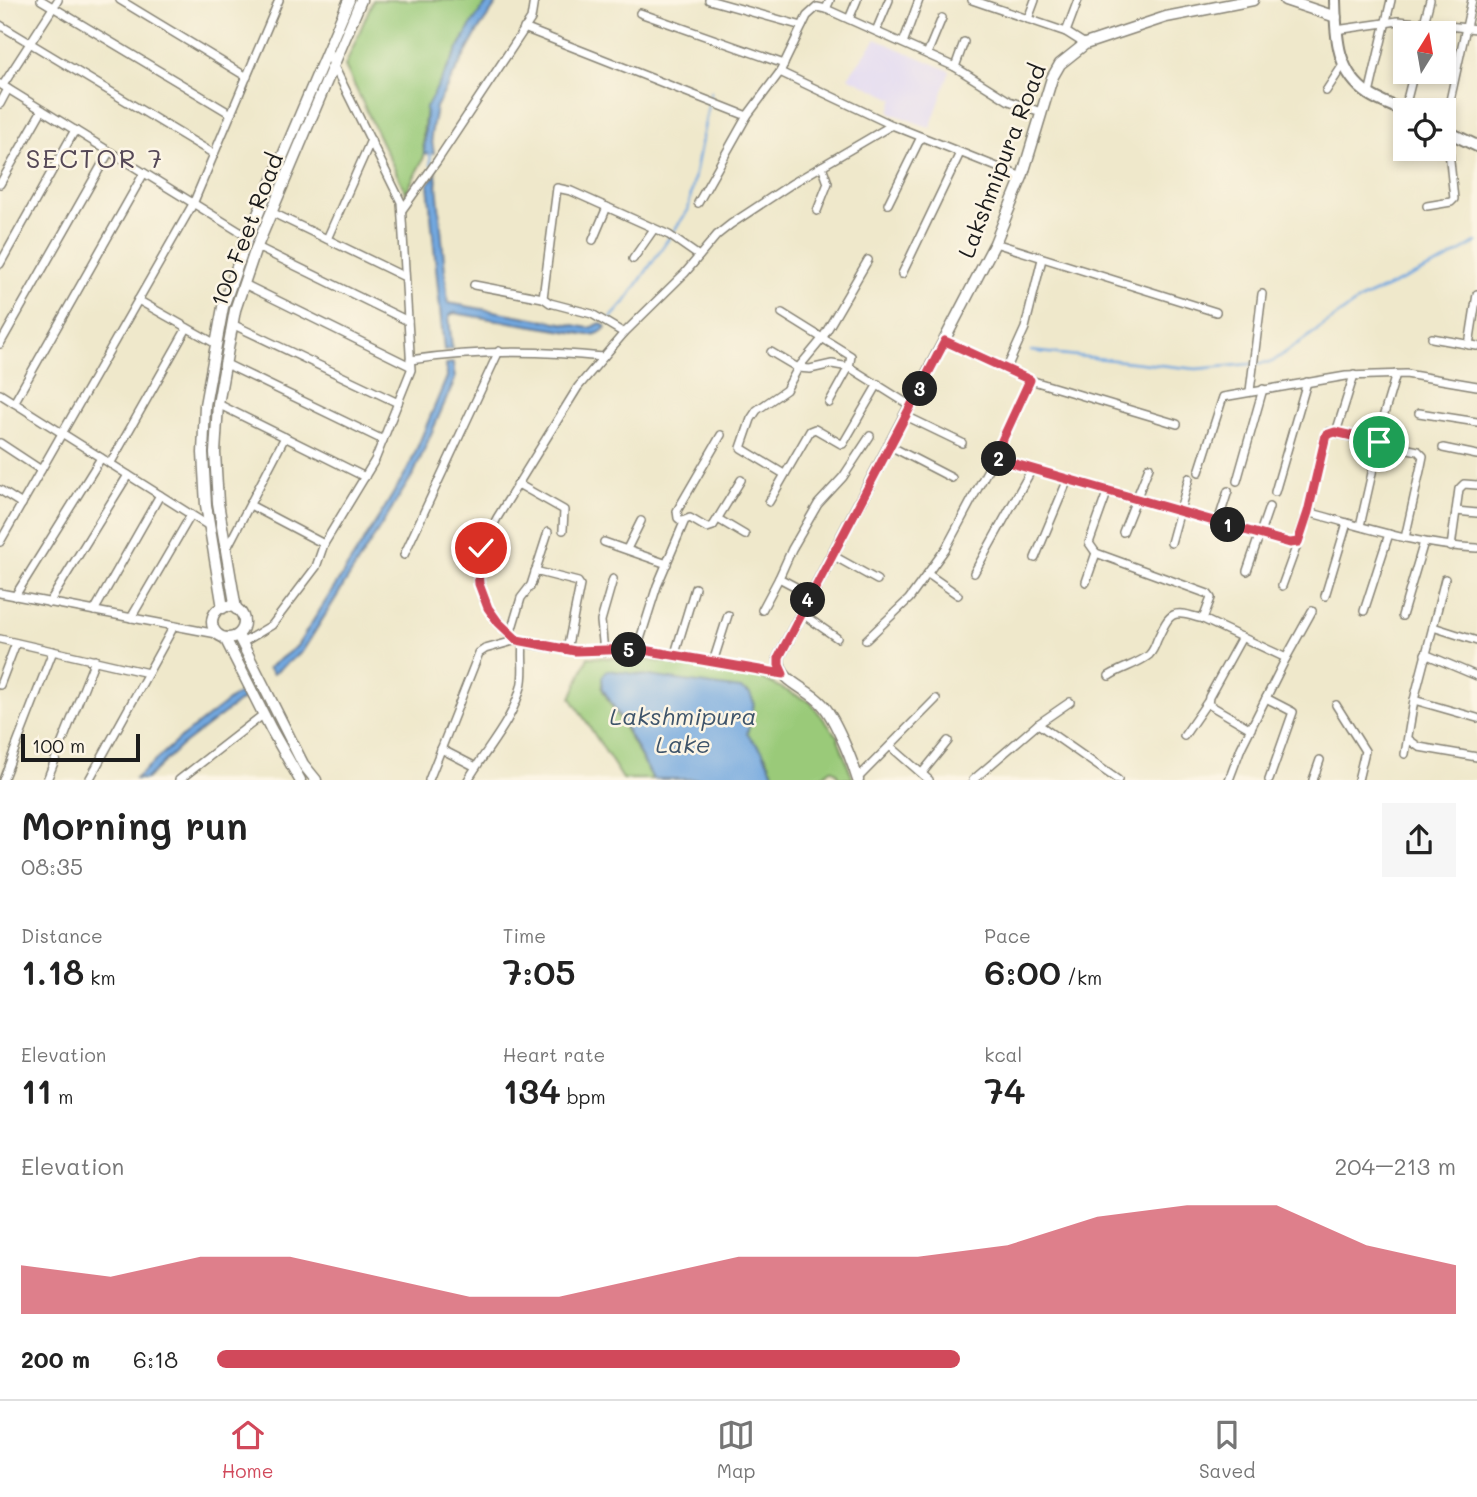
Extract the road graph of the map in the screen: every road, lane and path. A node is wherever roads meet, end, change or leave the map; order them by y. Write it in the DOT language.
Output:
graph roads {
  1 [pos="41,0"];
  2 [pos="120,0"];
  3 [pos="279,0"];
  4 [pos="348,0"];
  5 [pos="361,0"];
  6 [pos="534,0"];
  7 [pos="709,0"];
  8 [pos="809,0"];
  9 [pos="830,0"];
  10 [pos="857,0"];
  11 [pos="889,0"];
  12 [pos="919,0"];
  13 [pos="972,0"];
  14 [pos="1035,0"];
  15 [pos="1078,0"];
  16 [pos="1253,0"];
  17 [pos="1285,0"];
  18 [pos="1335,0"];
  19 [pos="1391,0"];
  20 [pos="1430,0"];
  21 [pos="1472,0"];
  22 [pos="988,2"];
  23 [pos="56,4"];
  24 [pos="817,7"];
  25 [pos="826,9"];
  26 [pos="640,13"];
  27 [pos="942,18"];
  28 [pos="1336,18"];
  29 [pos="849,19"];
  30 [pos="1028,19"];
  31 [pos="1426,21"];
  32 [pos="1386,22"];
  33 [pos="1393,22"];
  34 [pos="0,25"];
  35 [pos="802,26"];
  36 [pos="524,28"];
  37 [pos="1456,28"];
  38 [pos="1465,29"];
  39 [pos="1477,29"];
  40 [pos="1336,30"];
  41 [pos="876,31"];
  42 [pos="1066,32"];
  43 [pos="964,42"];
  44 [pos="30,43"];
  45 [pos="903,43"];
  46 [pos="1085,44"];
  47 [pos="327,52"];
  48 [pos="927,54"];
  49 [pos="1343,65"];
  50 [pos="334,66"];
  51 [pos="955,66"];
  52 [pos="782,68"];
  53 [pos="247,77"];
  54 [pos="4,86"];
  55 [pos="1326,91"];
  56 [pos="1369,94"];
  57 [pos="1451,98"];
  58 [pos="0,104"];
  59 [pos="1393,105"];
  60 [pos="42,110"];
  61 [pos="1041,112"];
  62 [pos="231,114"];
  63 [pos="747,116"];
  64 [pos="892,125"];
  65 [pos="75,130"];
  66 [pos="1456,136"];
  67 [pos="921,137"];
  68 [pos="371,140"];
  69 [pos="1477,146"];
  70 [pos="109,152"];
  71 [pos="960,153"];
  72 [pos="214,154"];
  73 [pos="1449,161"];
  74 [pos="822,166"];
  75 [pos="144,173"];
  76 [pos="1022,177"];
  77 [pos="0,184"];
  78 [pos="698,203"];
  79 [pos="193,204"];
  80 [pos="888,204"];
  81 [pos="1427,206"];
  82 [pos="607,207"];
  83 [pos="401,211"];
  84 [pos="817,211"];
  85 [pos="271,212"];
  86 [pos="654,229"];
  87 [pos="248,237"];
  88 [pos="327,239"];
  89 [pos="593,240"];
  90 [pos="995,243"];
  91 [pos="257,247"];
  92 [pos="699,256"];
  93 [pos="633,259"];
  94 [pos="1042,259"];
  95 [pos="868,260"];
  96 [pos="0,264"];
  97 [pos="902,274"];
  98 [pos="405,277"];
  99 [pos="244,285"];
  100 [pos="474,285"];
  101 [pos="1262,294"];
  102 [pos="1477,294"];
  103 [pos="543,298"];
  104 [pos="138,300"];
  105 [pos="1216,312"];
  106 [pos="782,313"];
  107 [pos="408,321"];
  108 [pos="232,324"];
  109 [pos="187,328"];
  110 [pos="624,333"];
  111 [pos="1432,338"];
  112 [pos="822,339"];
  113 [pos="945,341"];
  114 [pos="0,344"];
  115 [pos="216,344"];
  116 [pos="1473,346"];
  117 [pos="499,351"];
  118 [pos="771,352"];
  119 [pos="603,357"];
  120 [pos="224,363"];
  121 [pos="410,363"];
  122 [pos="849,366"];
  123 [pos="798,368"];
  124 [pos="1006,370"];
  125 [pos="1396,374"];
  126 [pos="1354,375"];
  127 [pos="1030,380"];
  128 [pos="1307,382"];
  129 [pos="878,384"];
  130 [pos="1477,386"];
  131 [pos="1264,389"];
  132 [pos="1250,391"];
  133 [pos="0,394"];
  134 [pos="14,403"];
  135 [pos="398,403"];
  136 [pos="829,403"];
  137 [pos="218,404"];
  138 [pos="908,411"];
  139 [pos="1419,413"];
  140 [pos="1477,422"];
  141 [pos="1177,424"];
  142 [pos="1338,426"];
  143 [pos="62,433"];
  144 [pos="721,435"];
  145 [pos="870,436"];
  146 [pos="285,438"];
  147 [pos="383,440"];
  148 [pos="1377,442"];
  149 [pos="0,443"];
  150 [pos="962,443"];
  151 [pos="890,446"];
  152 [pos="1443,448"];
  153 [pos="1477,455"];
  154 [pos="101,458"];
  155 [pos="994,458"];
  156 [pos="110,464"];
  157 [pos="1149,467"];
  158 [pos="1032,469"];
  159 [pos="41,470"];
  160 [pos="1199,472"];
  161 [pos="785,474"];
  162 [pos="128,475"];
  163 [pos="365,477"];
  164 [pos="952,478"];
  165 [pos="1189,478"];
  166 [pos="1068,479"];
  167 [pos="741,480"];
  168 [pos="1237,481"];
  169 [pos="518,484"];
  170 [pos="1477,485"];
  171 [pos="0,490"];
  172 [pos="1108,490"];
  173 [pos="1228,491"];
  174 [pos="1275,492"];
  175 [pos="160,495"];
  176 [pos="1138,499"];
  177 [pos="769,502"];
  178 [pos="22,504"];
  179 [pos="250,505"];
  180 [pos="1269,507"];
  181 [pos="1180,511"];
  182 [pos="1456,511"];
  183 [pos="1308,512"];
  184 [pos="1477,513"];
  185 [pos="191,515"];
  186 [pos="718,519"];
  187 [pos="641,521"];
  188 [pos="684,522"];
  189 [pos="1218,522"];
  190 [pos="1347,523"];
  191 [pos="209,526"];
  192 [pos="1360,526"];
  193 [pos="563,530"];
  194 [pos="548,532"];
  195 [pos="1123,532"];
  196 [pos="1259,534"];
  197 [pos="1389,534"];
  198 [pos="744,535"];
  199 [pos="1,538"];
  200 [pos="1405,538"];
  201 [pos="1424,541"];
  202 [pos="604,542"];
  203 [pos="1298,542"];
  204 [pos="1171,543"];
  205 [pos="324,544"];
  206 [pos="1451,547"];
  207 [pos="1477,548"];
  208 [pos="627,549"];
  209 [pos="226,551"];
  210 [pos="1096,553"];
  211 [pos="404,555"];
  212 [pos="832,555"];
  213 [pos="1035,558"];
  214 [pos="667,564"];
  215 [pos="535,571"];
  216 [pos="1247,571"];
  217 [pos="974,573"];
  218 [pos="928,574"];
  219 [pos="779,578"];
  220 [pos="613,579"];
  221 [pos="1445,579"];
  222 [pos="877,580"];
  223 [pos="1086,582"];
  224 [pos="1282,586"];
  225 [pos="695,589"];
  226 [pos="0,593"];
  227 [pos="811,595"];
  228 [pos="958,595"];
  229 [pos="15,596"];
  230 [pos="1325,596"];
  231 [pos="49,603"];
  232 [pos="223,608"];
  233 [pos="236,609"];
  234 [pos="762,610"];
  235 [pos="94,611"];
  236 [pos="1312,611"];
  237 [pos="1364,611"];
  238 [pos="801,612"];
  239 [pos="728,615"];
  240 [pos="1402,616"];
  241 [pos="131,618"];
  242 [pos="1203,619"];
  243 [pos="174,626"];
  244 [pos="1433,627"];
  245 [pos="221,636"];
  246 [pos="1242,637"];
  247 [pos="836,638"];
  248 [pos="0,639"];
  249 [pos="240,639"];
  250 [pos="517,639"];
  251 [pos="866,640"];
  252 [pos="1477,641"];
  253 [pos="16,643"];
  254 [pos="638,649"];
  255 [pos="567,650"];
  256 [pos="53,651"];
  257 [pos="604,652"];
  258 [pos="1425,654"];
  259 [pos="674,657"];
  260 [pos="1286,658"];
  261 [pos="95,660"];
  262 [pos="713,662"];
  263 [pos="148,673"];
  264 [pos="783,674"];
  265 [pos="1109,676"];
  266 [pos="1477,676"];
  267 [pos="0,685"];
  268 [pos="1266,698"];
  269 [pos="936,699"];
  270 [pos="1208,700"];
  271 [pos="1414,701"];
  272 [pos="1070,702"];
  273 [pos="1336,705"];
  274 [pos="264,714"];
  275 [pos="1477,718"];
  276 [pos="1038,724"];
  277 [pos="1251,729"];
  278 [pos="1184,736"];
  279 [pos="1408,739"];
  280 [pos="948,741"];
  281 [pos="890,746"];
  282 [pos="441,749"];
  283 [pos="1405,754"];
  284 [pos="1477,757"];
  285 [pos="1320,760"];
  286 [pos="476,767"];
  287 [pos="922,773"];
  288 [pos="183,778"];
  289 [pos="2,779"];
  290 [pos="47,779"];
  291 [pos="89,779"];
  292 [pos="300,779"];
  293 [pos="316,779"];
  294 [pos="429,779"];
  295 [pos="468,779"];
  296 [pos="858,779"];
  297 [pos="929,779"];
  298 [pos="973,779"];
  299 [pos="1118,779"];
  300 [pos="1229,779"];
  301 [pos="1269,779"];
  302 [pos="1313,779"];
  303 [pos="1358,779"];
  1 -- 23 [label="street"];
  2 -- 53 [label="street"];
  3 -- 53 [label="street"];
  4 -- 47 [label="main road, 100 Feet Road"];
  5 -- 50 [label="main road, 100 Feet Road"];
  6 -- 36 [label="street"];
  7 -- 35 [label="street"];
  8 -- 24 [label="street"];
  9 -- 25 [label="street"];
  10 -- 29 [label="street"];
  11 -- 41 [label="street"];
  12 -- 45 [label="street"];
  13 -- 22 [label="street"];
  14 -- 30 [label="street"];
  15 -- 42 [label="street"];
  16 -- 46 [label="main road, Lakshmipura Road"];
  17 -- 28 [label="main road"];
  18 -- 28 [label="main road"];
  19 -- 32 [label="street"];
  20 -- 31 [label="street"];
  21 -- 38 [label="street"];
  22 -- 30 [label="street"];
  23 -- 44 [label="street"];
  23 -- 62 [label="street"];
  24 -- 25 [label="street"];
  24 -- 35 [label="street"];
  25 -- 29 [label="street"];
  26 -- 52 [label="street"];
  27 -- 48 [label="street"];
  28 -- 40 [label="main road"];
  29 -- 41 [label="street"];
  30 -- 42 [label="street"];
  32 -- 33 [label="street"];
  32 -- 40 [label="street"];
  32 -- 56 [label="street"];
  34 -- 44 [label="street"];
  35 -- 52 [label="street"];
  36 -- 63 [label="street"];
  36 -- 83 [label="street"];
  37 -- 38 [label="street"];
  38 -- 39 [label="street"];
  38 -- 57 [label="street"];
  40 -- 49 [label="main road"];
  41 -- 45 [label="street"];
  42 -- 46 [label="street"];
  43 -- 51 [label="street"];
  44 -- 54 [label="street"];
  44 -- 72 [label="street"];
  45 -- 48 [label="street"];
  46 -- 61 [label="main road, Lakshmipura Road"];
  47 -- 50 [label="street"];
  47 -- 87 [label="main road, 100 Feet Road"];
  48 -- 51 [label="street"];
  49 -- 55 [label="street"];
  49 -- 56 [label="main road"];
  50 -- 68 [label="street"];
  50 -- 85 [label="main road, 100 Feet Road"];
  51 -- 61 [label="street"];
  52 -- 63 [label="street"];
  52 -- 64 [label="street"];
  53 -- 62 [label="street"];
  54 -- 58 [label="street"];
  54 -- 60 [label="street"];
  56 -- 59 [label="main road"];
  60 -- 65 [label="street"];
  60 -- 77 [label="street"];
  61 -- 76 [label="main road, Lakshmipura Road"];
  62 -- 72 [label="street"];
  63 -- 78 [label="street"];
  64 -- 67 [label="street"];
  64 -- 74 [label="street"];
  65 -- 70 [label="street"];
  65 -- 96 [label="street"];
  66 -- 69 [label="main road"];
  67 -- 71 [label="street"];
  67 -- 80 [label="street"];
  68 -- 83 [label="street"];
  68 -- 88 [label="street"];
  70 -- 75 [label="street"];
  70 -- 114 [label="street"];
  71 -- 76 [label="street"];
  71 -- 97 [label="street"];
  72 -- 79 [label="street"];
  73 -- 81 [label="street"];
  74 -- 84 [label="street"];
  74 -- 92 [label="street"];
  75 -- 79 [label="street"];
  75 -- 134 [label="street"];
  76 -- 90 [label="main road, Lakshmipura Road"];
  79 -- 87 [label="street"];
  79 -- 104 [label="street"];
  82 -- 86 [label="street"];
  82 -- 89 [label="street"];
  82 -- 103 [label="street"];
  83 -- 98 [label="street"];
  85 -- 88 [label="street"];
  85 -- 91 [label="main road, 100 Feet Road"];
  86 -- 92 [label="street"];
  86 -- 93 [label="street"];
  87 -- 115 [label="main road, 100 Feet Road"];
  88 -- 98 [label="street"];
  90 -- 94 [label="street"];
  90 -- 113 [label="main road, Lakshmipura Road"];
  91 -- 99 [label="main road, 100 Feet Road"];
  91 -- 107 [label="street"];
  92 -- 110 [label="street"];
  94 -- 105 [label="street"];
  94 -- 124 [label="street"];
  95 -- 112 [label="street"];
  98 -- 107 [label="street"];
  99 -- 108 [label="main road, 100 Feet Road"];
  99 -- 121 [label="street"];
  100 -- 103 [label="street"];
  101 -- 132 [label="street"];
  102 -- 116 [label="street"];
  103 -- 110 [label="street"];
  104 -- 109 [label="street"];
  104 -- 143 [label="street"];
  106 -- 112 [label="street"];
  107 -- 121 [label="street"];
  108 -- 120 [label="main road, 100 Feet Road"];
  108 -- 135 [label="street"];
  109 -- 115 [label="street"];
  109 -- 156 [label="street"];
  110 -- 119 [label="street"];
  111 -- 116 [label="street"];
  112 -- 122 [label="street"];
  112 -- 123 [label="street"];
  113 -- 124 [label="street"];
  113 -- 138 [label="main road, Lakshmipura Road"];
  115 -- 191 [label="main road, 100 Feet Road"];
  117 -- 119 [label="street"];
  117 -- 121 [label="street"];
  117 -- 211 [label="street"];
  118 -- 123 [label="street"];
  119 -- 169 [label="street"];
  120 -- 137 [label="main road, 100 Feet Road"];
  120 -- 147 [label="street"];
  121 -- 135 [label="street"];
  122 -- 123 [label="street"];
  122 -- 129 [label="street"];
  122 -- 136 [label="street"];
  123 -- 161 [label="street"];
  124 -- 127 [label="street"];
  125 -- 126 [label="street"];
  125 -- 130 [label="street"];
  125 -- 148 [label="street"];
  126 -- 128 [label="street"];
  126 -- 142 [label="street"];
  127 -- 141 [label="street"];
  127 -- 155 [label="street"];
  128 -- 131 [label="street"];
  128 -- 174 [label="street"];
  129 -- 138 [label="street"];
  129 -- 161 [label="street"];
  131 -- 132 [label="street"];
  131 -- 168 [label="street"];
  132 -- 160 [label="street"];
  133 -- 134 [label="street"];
  134 -- 143 [label="street"];
  135 -- 147 [label="street"];
  137 -- 146 [label="street"];
  137 -- 209 [label="main road, 100 Feet Road"];
  138 -- 150 [label="street"];
  138 -- 151 [label="main road, Lakshmipura Road"];
  139 -- 140 [label="street"];
  143 -- 154 [label="street"];
  143 -- 159 [label="street"];
  144 -- 188 [label="street"];
  145 -- 219 [label="street"];
  146 -- 163 [label="street"];
  146 -- 179 [label="street"];
  147 -- 163 [label="street"];
  148 -- 183 [label="street"];
  148 -- 192 [label="street"];
  148 -- 200 [label="street"];
  149 -- 159 [label="street"];
  151 -- 164 [label="street"];
  151 -- 212 [label="main road, Lakshmipura Road"];
  152 -- 153 [label="street"];
  154 -- 156 [label="street"];
  154 -- 229 [label="street"];
  155 -- 158 [label="street"];
  155 -- 218 [label="street"];
  156 -- 162 [label="street"];
  157 -- 176 [label="street"];
  158 -- 166 [label="street"];
  158 -- 217 [label="street"];
  159 -- 178 [label="street"];
  161 -- 177 [label="street"];
  162 -- 175 [label="street"];
  162 -- 231 [label="street"];
  163 -- 205 [label="street"];
  165 -- 181 [label="street"];
  166 -- 172 [label="street"];
  166 -- 213 [label="street"];
  167 -- 186 [label="street"];
  169 -- 193 [label="street"];
  169 -- 250 [label="street"];
  170 -- 182 [label="street"];
  171 -- 178 [label="street"];
  172 -- 176 [label="street"];
  172 -- 210 [label="street"];
  173 -- 189 [label="street"];
  175 -- 185 [label="street"];
  175 -- 235 [label="street"];
  176 -- 181 [label="street"];
  176 -- 195 [label="street"];
  178 -- 199 [label="street"];
  179 -- 205 [label="street"];
  179 -- 209 [label="street"];
  180 -- 196 [label="street"];
  181 -- 189 [label="street"];
  181 -- 204 [label="street"];
  182 -- 184 [label="street"];
  182 -- 206 [label="street"];
  183 -- 190 [label="street"];
  183 -- 203 [label="street"];
  185 -- 191 [label="street"];
  185 -- 241 [label="street"];
  186 -- 188 [label="street"];
  186 -- 198 [label="street"];
  187 -- 208 [label="street"];
  188 -- 214 [label="street"];
  189 -- 196 [label="street"];
  190 -- 192 [label="street"];
  190 -- 230 [label="street"];
  191 -- 232 [label="main road, 100 Feet Road"];
  192 -- 197 [label="street"];
  194 -- 215 [label="street"];
  196 -- 203 [label="street"];
  196 -- 216 [label="street"];
  197 -- 200 [label="street"];
  197 -- 237 [label="street"];
  200 -- 201 [label="street"];
  201 -- 206 [label="street"];
  201 -- 240 [label="street"];
  202 -- 208 [label="street"];
  203 -- 224 [label="street"];
  205 -- 249 [label="street"];
  206 -- 207 [label="street"];
  208 -- 214 [label="street"];
  209 -- 233 [label="main road, 100 Feet Road"];
  210 -- 223 [label="street"];
  210 -- 242 [label="street"];
  212 -- 222 [label="street"];
  212 -- 227 [label="main road, Lakshmipura Road"];
  214 -- 254 [label="street"];
  215 -- 250 [label="street"];
  215 -- 255 [label="street"];
  218 -- 228 [label="street"];
  218 -- 251 [label="street"];
  219 -- 227 [label="street"];
  219 -- 234 [label="street"];
  220 -- 257 [label="street"];
  221 -- 244 [label="street"];
  225 -- 259 [label="street"];
  226 -- 229 [label="street"];
  227 -- 238 [label="main road, Lakshmipura Road"];
  229 -- 231 [label="street"];
  231 -- 235 [label="street"];
  232 -- 233 [label="main road"];
  232 -- 245 [label="main road, 100 Feet Road"];
  233 -- 249 [label="main road, 100 Feet Road"];
  235 -- 241 [label="street"];
  236 -- 260 [label="street"];
  238 -- 247 [label="street"];
  238 -- 264 [label="main road, Lakshmipura Road"];
  239 -- 262 [label="street"];
  241 -- 243 [label="street"];
  242 -- 246 [label="street"];
  242 -- 265 [label="street"];
  243 -- 245 [label="street"];
  243 -- 263 [label="street"];
  244 -- 252 [label="street"];
  244 -- 258 [label="street"];
  245 -- 249 [label="main road"];
  245 -- 274 [label="main road"];
  246 -- 260 [label="street"];
  246 -- 270 [label="street"];
  248 -- 253 [label="street"];
  249 -- 293 [label="main road, 100 Feet Road"];
  250 -- 255 [label="street"];
  250 -- 282 [label="street"];
  250 -- 286 [label="street"];
  253 -- 256 [label="street"];
  253 -- 267 [label="street"];
  254 -- 257 [label="street"];
  254 -- 259 [label="street"];
  255 -- 257 [label="street"];
  256 -- 261 [label="street"];
  256 -- 289 [label="street"];
  258 -- 266 [label="street"];
  258 -- 271 [label="street"];
  259 -- 262 [label="street"];
  260 -- 268 [label="street"];
  261 -- 263 [label="street"];
  261 -- 290 [label="street"];
  262 -- 264 [label="street"];
  263 -- 291 [label="street"];
  264 -- 296 [label="main road"];
  268 -- 277 [label="street"];
  268 -- 301 [label="street"];
  269 -- 281 [label="street"];
  270 -- 277 [label="street"];
  270 -- 278 [label="street"];
  271 -- 275 [label="street"];
  271 -- 279 [label="street"];
  272 -- 276 [label="street"];
  273 -- 303 [label="street"];
  274 -- 288 [label="street"];
  274 -- 292 [label="main road"];
  276 -- 298 [label="street"];
  276 -- 299 [label="street"];
  277 -- 300 [label="street"];
  279 -- 283 [label="street"];
  279 -- 284 [label="street"];
  280 -- 287 [label="street"];
  281 -- 287 [label="street"];
  281 -- 296 [label="street"];
  282 -- 286 [label="street"];
  282 -- 294 [label="street"];
  285 -- 302 [label="street"];
  286 -- 295 [label="street"];
  287 -- 297 [label="street"];
}
